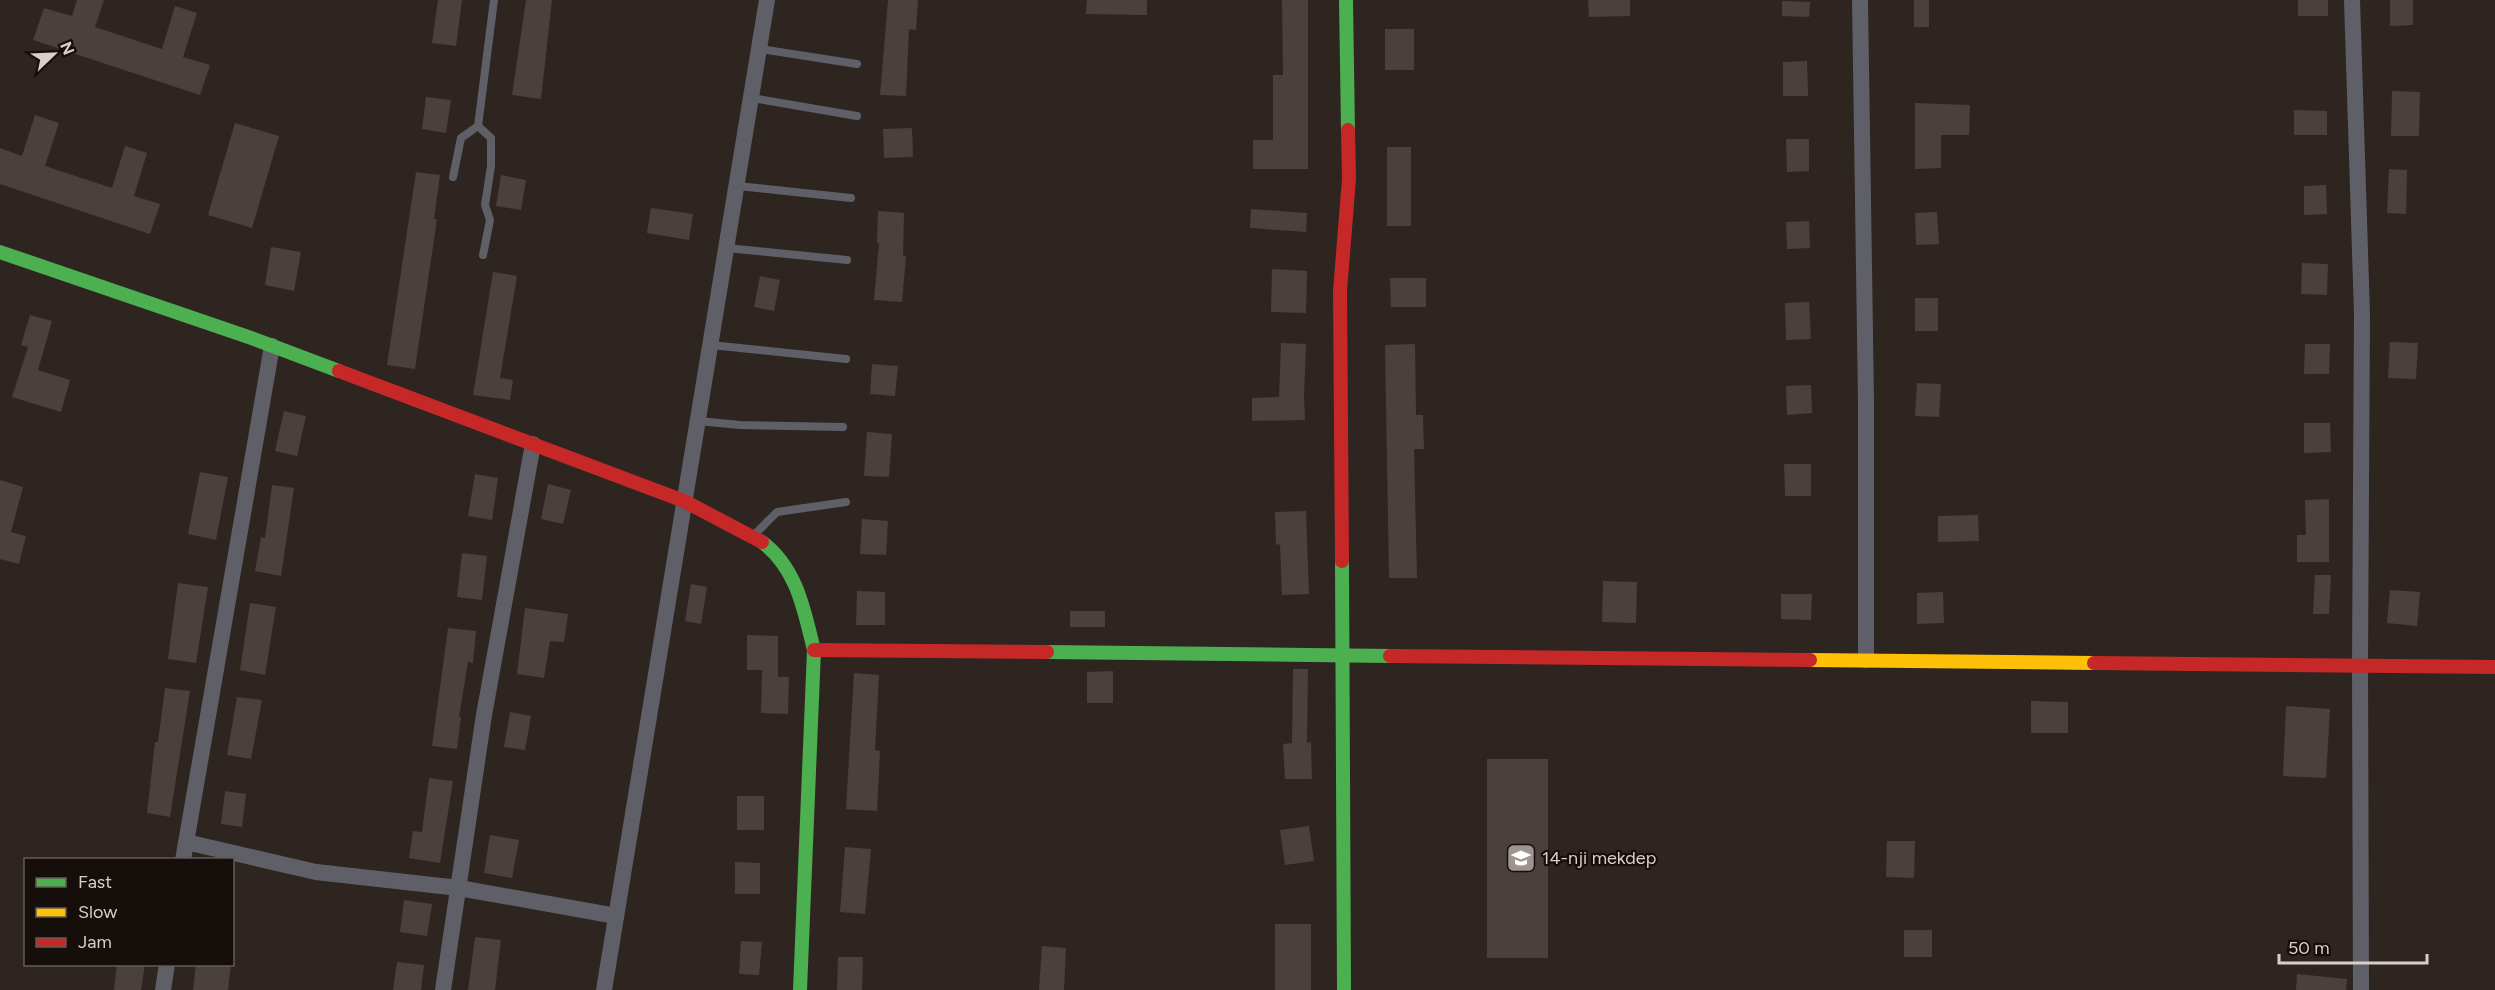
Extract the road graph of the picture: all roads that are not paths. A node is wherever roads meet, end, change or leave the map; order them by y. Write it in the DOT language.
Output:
graph roads {
  1 [pos="494,0"];
  2 [pos="767,0"];
  3 [pos="1346,0"];
  4 [pos="1860,0"];
  5 [pos="2352,0"];
  6 [pos="760,48"];
  7 [pos="857,64"];
  8 [pos="752,98"];
  9 [pos="857,116"];
  10 [pos="478,126"];
  11 [pos="453,177"];
  12 [pos="738,186"];
  13 [pos="850,198"];
  14 [pos="727,248"];
  15 [pos="1,255"];
  16 [pos="483,255"];
  17 [pos="848,260"];
  18 [pos="711,345"];
  19 [pos="272,346"];
  20 [pos="846,359"];
  21 [pos="698,421"];
  22 [pos="843,427"];
  23 [pos="533,444"];
  24 [pos="684,501"];
  25 [pos="846,502"];
  26 [pos="753,536"];
  27 [pos="814,650"];
  28 [pos="1342,654"];
  29 [pos="1866,660"];
  30 [pos="2360,664"];
  31 [pos="2495,667"];
  32 [pos="186,842"];
  33 [pos="183,858"];
  34 [pos="459,888"];
  35 [pos="616,916"];
  36 [pos="167,966"];
  37 [pos="163,990"];
  38 [pos="443,990"];
  39 [pos="604,990"];
  40 [pos="800,990"];
  41 [pos="1344,990"];
  42 [pos="2361,990"];
  1 -- 10 [label="lane"];
  2 -- 6 [label="street"];
  3 -- 28 [label="street"];
  4 -- 29 [label="street"];
  5 -- 30 [label="street"];
  6 -- 7 [label="lane"];
  6 -- 8 [label="street"];
  8 -- 9 [label="lane"];
  8 -- 12 [label="street"];
  10 -- 11 [label="lane"];
  10 -- 16 [label="lane"];
  12 -- 13 [label="lane"];
  12 -- 14 [label="street"];
  14 -- 17 [label="lane"];
  14 -- 18 [label="street"];
  15 -- 19 [label="street"];
  18 -- 20 [label="lane"];
  18 -- 21 [label="street"];
  19 -- 23 [label="street"];
  19 -- 32 [label="street"];
  21 -- 22 [label="lane"];
  21 -- 24 [label="street"];
  23 -- 24 [label="street"];
  23 -- 34 [label="street"];
  24 -- 26 [label="street"];
  24 -- 35 [label="street"];
  25 -- 26 [label="lane"];
  26 -- 27 [label="street"];
  27 -- 28 [label="street"];
  27 -- 40 [label="street"];
  28 -- 29 [label="street"];
  28 -- 41 [label="street"];
  29 -- 30 [label="street"];
  30 -- 31 [label="street"];
  30 -- 42 [label="street"];
  32 -- 33 [label="street"];
  32 -- 34 [label="street"];
  34 -- 35 [label="street"];
  34 -- 38 [label="street"];
  35 -- 39 [label="street"];
  36 -- 37 [label="street"];
}
